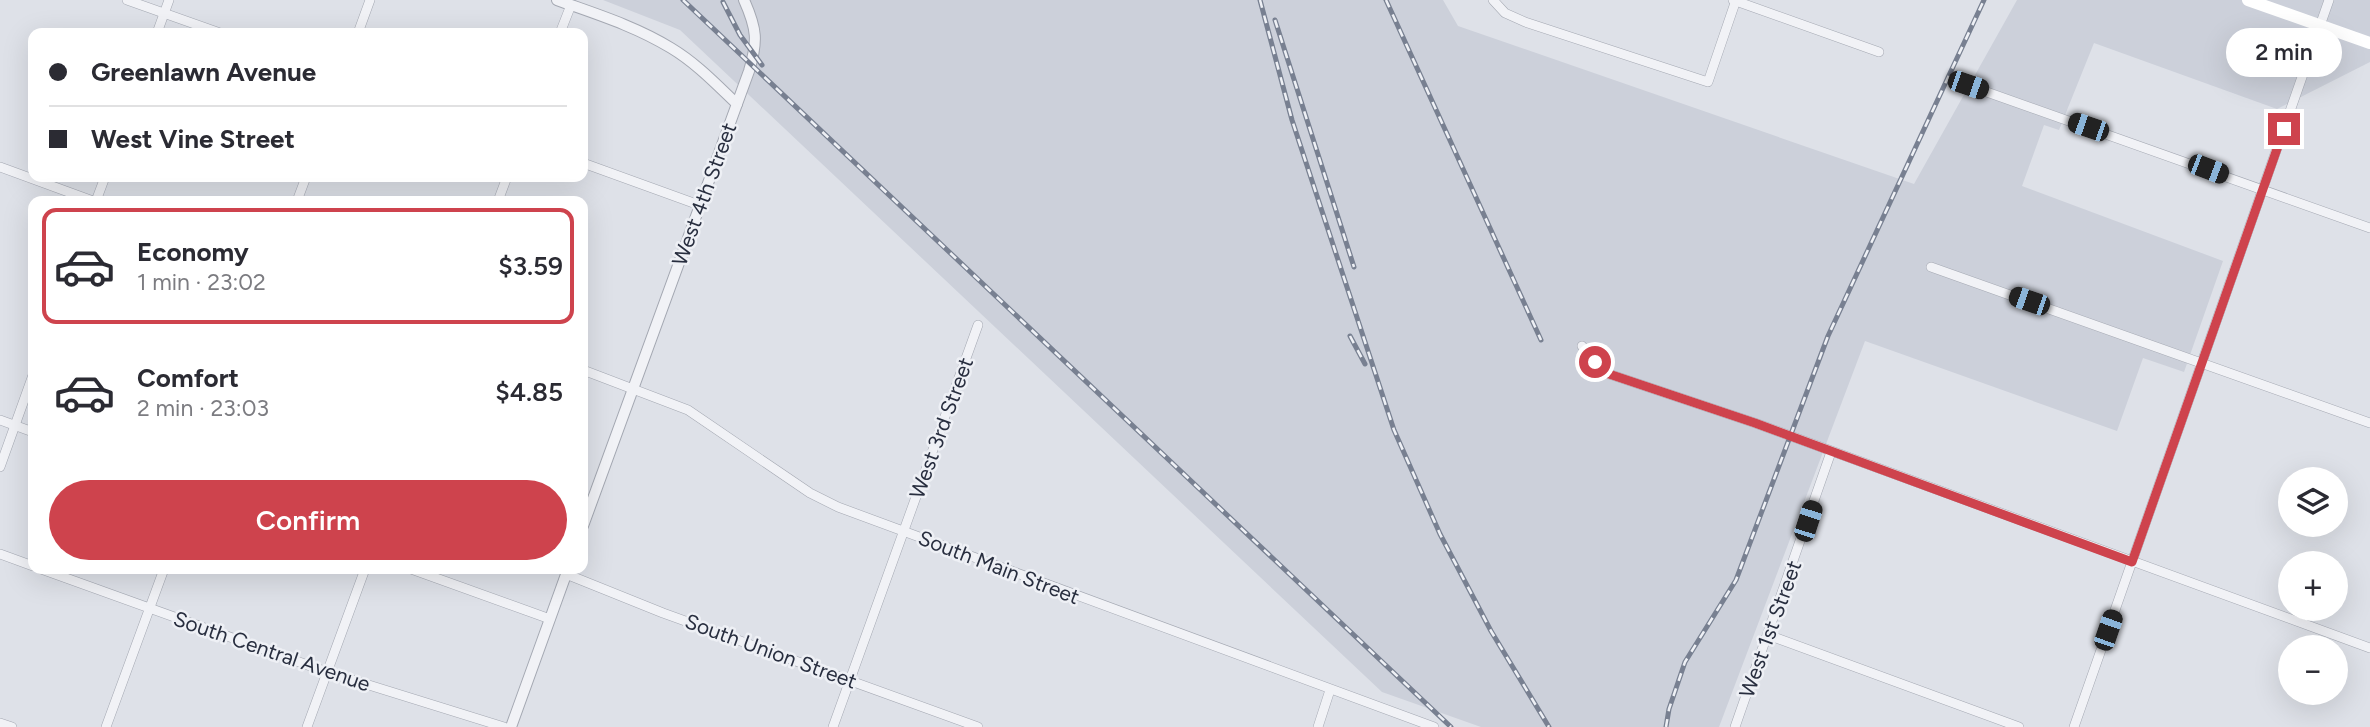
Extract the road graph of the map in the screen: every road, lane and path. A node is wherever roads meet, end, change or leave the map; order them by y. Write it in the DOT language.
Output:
graph roads {
  1 [pos="127,0"];
  2 [pos="169,0"];
  3 [pos="370,0"];
  4 [pos="557,0"];
  5 [pos="744,0"];
  6 [pos="1493,0"];
  7 [pos="1735,0"];
  8 [pos="2248,0"];
  9 [pos="2329,0"];
  10 [pos="571,5"];
  11 [pos="164,13"];
  12 [pos="2320,25"];
  13 [pos="159,28"];
  14 [pos="206,28"];
  15 [pos="360,28"];
  16 [pos="562,28"];
  17 [pos="2370,43"];
  18 [pos="1879,52"];
  19 [pos="1968,85"];
  20 [pos="737,104"];
  21 [pos="588,165"];
  22 [pos="0,167"];
  23 [pos="28,177"];
  24 [pos="42,182"];
  25 [pos="2262,190"];
  26 [pos="81,196"];
  27 [pos="699,205"];
  28 [pos="2370,228"];
  29 [pos="1931,267"];
  30 [pos="978,325"];
  31 [pos="1582,346"];
  32 [pos="2202,362"];
  33 [pos="588,372"];
  34 [pos="632,387"];
  35 [pos="28,389"];
  36 [pos="0,420"];
  37 [pos="2370,423"];
  38 [pos="15,425"];
  39 [pos="28,430"];
  40 [pos="1831,452"];
  41 [pos="0,467"];
  42 [pos="588,512"];
  43 [pos="904,530"];
  44 [pos="0,554"];
  45 [pos="2132,562"];
  46 [pos="28,564"];
  47 [pos="55,574"];
  48 [pos="162,574"];
  49 [pos="363,574"];
  50 [pos="425,574"];
  51 [pos="566,574"];
  52 [pos="572,574"];
  53 [pos="150,608"];
  54 [pos="550,619"];
  55 [pos="1768,635"];
  56 [pos="2370,648"];
  57 [pos="327,672"];
  58 [pos="850,679"];
  59 [pos="1330,690"];
  60 [pos="0,723"];
  61 [pos="12,727"];
  62 [pos="106,727"];
  63 [pos="307,727"];
  64 [pos="504,727"];
  65 [pos="511,727"];
  66 [pos="833,727"];
  67 [pos="978,727"];
  68 [pos="1318,727"];
  69 [pos="1434,727"];
  70 [pos="1735,727"];
  71 [pos="2019,727"];
  72 [pos="2074,727"];
  1 -- 11 [label="street"];
  2 -- 11 [label="street"];
  3 -- 15 [label="street"];
  4 -- 10 [label="street"];
  5 -- 20 [label="street, West 4th Street"];
  6 -- 7 [label="street"];
  7 -- 18 [label="street"];
  8 -- 12 [label="main road"];
  9 -- 12 [label="street"];
  10 -- 16 [label="street"];
  10 -- 20 [label="street"];
  11 -- 13 [label="street"];
  11 -- 14 [label="street"];
  12 -- 17 [label="main road"];
  12 -- 25 [label="street"];
  19 -- 25 [label="street"];
  20 -- 27 [label="street, West 4th Street"];
  21 -- 27 [label="street"];
  22 -- 23 [label="street"];
  24 -- 26 [label="street"];
  25 -- 28 [label="street"];
  25 -- 32 [label="street"];
  27 -- 34 [label="street, West 4th Street"];
  29 -- 32 [label="street"];
  30 -- 43 [label="street, West 3rd Street"];
  31 -- 40 [label="street"];
  32 -- 37 [label="street"];
  32 -- 45 [label="street"];
  33 -- 34 [label="street, South Main Street"];
  34 -- 42 [label="street, West 4th Street"];
  34 -- 43 [label="street, South Main Street"];
  35 -- 38 [label="street"];
  36 -- 38 [label="street"];
  38 -- 39 [label="street"];
  38 -- 41 [label="street"];
  40 -- 45 [label="street"];
  40 -- 55 [label="street, West 1st Street"];
  43 -- 58 [label="street, West 3rd Street"];
  43 -- 59 [label="street, South Main Street"];
  44 -- 46 [label="street"];
  45 -- 56 [label="street"];
  45 -- 72 [label="street"];
  47 -- 53 [label="street, South Central Avenue"];
  48 -- 53 [label="street"];
  49 -- 57 [label="street"];
  50 -- 54 [label="street"];
  51 -- 54 [label="street"];
  52 -- 58 [label="street, South Union Street"];
  53 -- 57 [label="street, South Central Avenue"];
  53 -- 62 [label="street"];
  54 -- 65 [label="street"];
  55 -- 70 [label="street, West 1st Street"];
  55 -- 71 [label="street"];
  57 -- 63 [label="street"];
  57 -- 64 [label="street, South Central Avenue"];
  58 -- 66 [label="street, West 3rd Street"];
  58 -- 67 [label="street, South Union Street"];
  59 -- 68 [label="street"];
  59 -- 69 [label="street, South Main Street"];
  60 -- 61 [label="street"];
}
